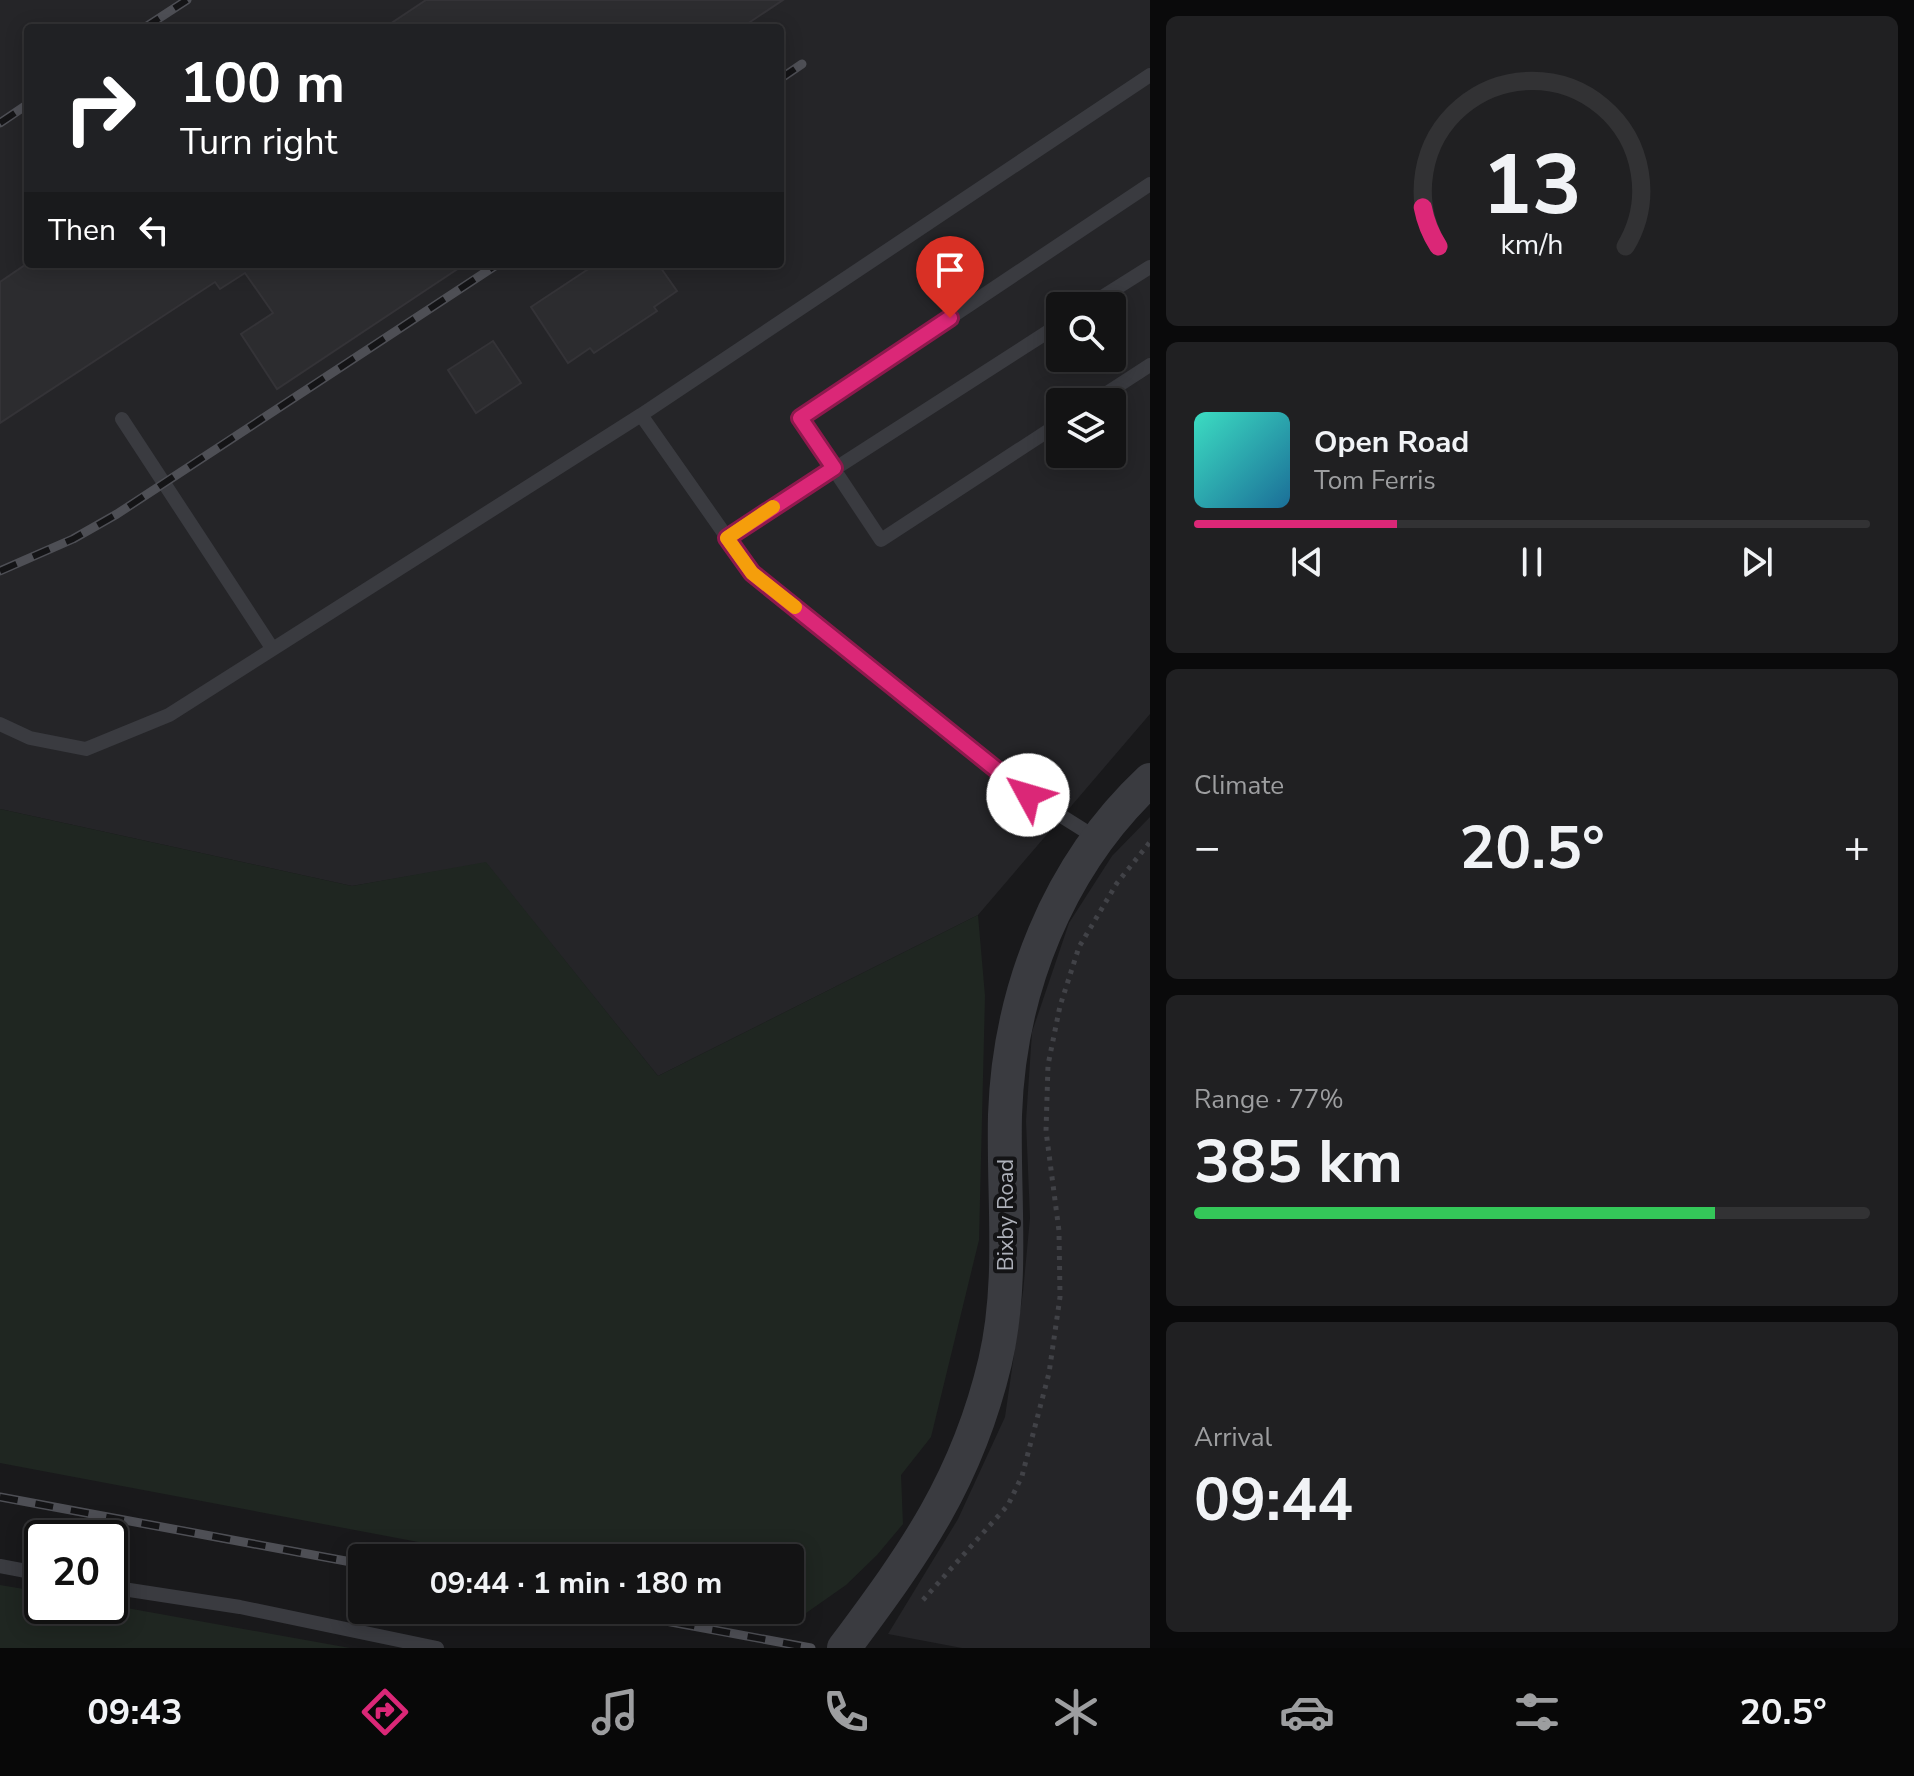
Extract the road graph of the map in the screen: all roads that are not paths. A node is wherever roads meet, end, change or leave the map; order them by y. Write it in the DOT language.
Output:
graph roads {
  1 [pos="1150,75"];
  2 [pos="1150,184"];
  3 [pos="1150,267"];
  4 [pos="1110,292"];
  5 [pos="1046,333"];
  6 [pos="1150,365"];
  7 [pos="1115,388"];
  8 [pos="641,415"];
  9 [pos="122,419"];
  10 [pos="1046,432"];
  11 [pos="834,468"];
  12 [pos="727,538"];
  13 [pos="272,648"];
  14 [pos="0,724"];
  15 [pos="1150,780"];
  16 [pos="1098,839"];
  17 [pos="0,1566"];
  18 [pos="24,1571"];
  19 [pos="128,1590"];
  20 [pos="437,1648"];
  21 [pos="844,1648"];
  1 -- 8 [label="lane"];
  2 -- 11 [label="lane"];
  3 -- 4 [label="lane"];
  5 -- 11 [label="lane"];
  6 -- 7 [label="lane"];
  8 -- 12 [label="lane"];
  8 -- 13 [label="lane"];
  9 -- 13 [label="lane"];
  10 -- 11 [label="lane"];
  11 -- 12 [label="lane"];
  12 -- 16 [label="lane"];
  13 -- 14 [label="lane"];
  15 -- 16 [label="street, Bixby Road"];
  16 -- 21 [label="street, Bixby Road"];
  17 -- 18 [label="lane"];
  19 -- 20 [label="lane"];
}
